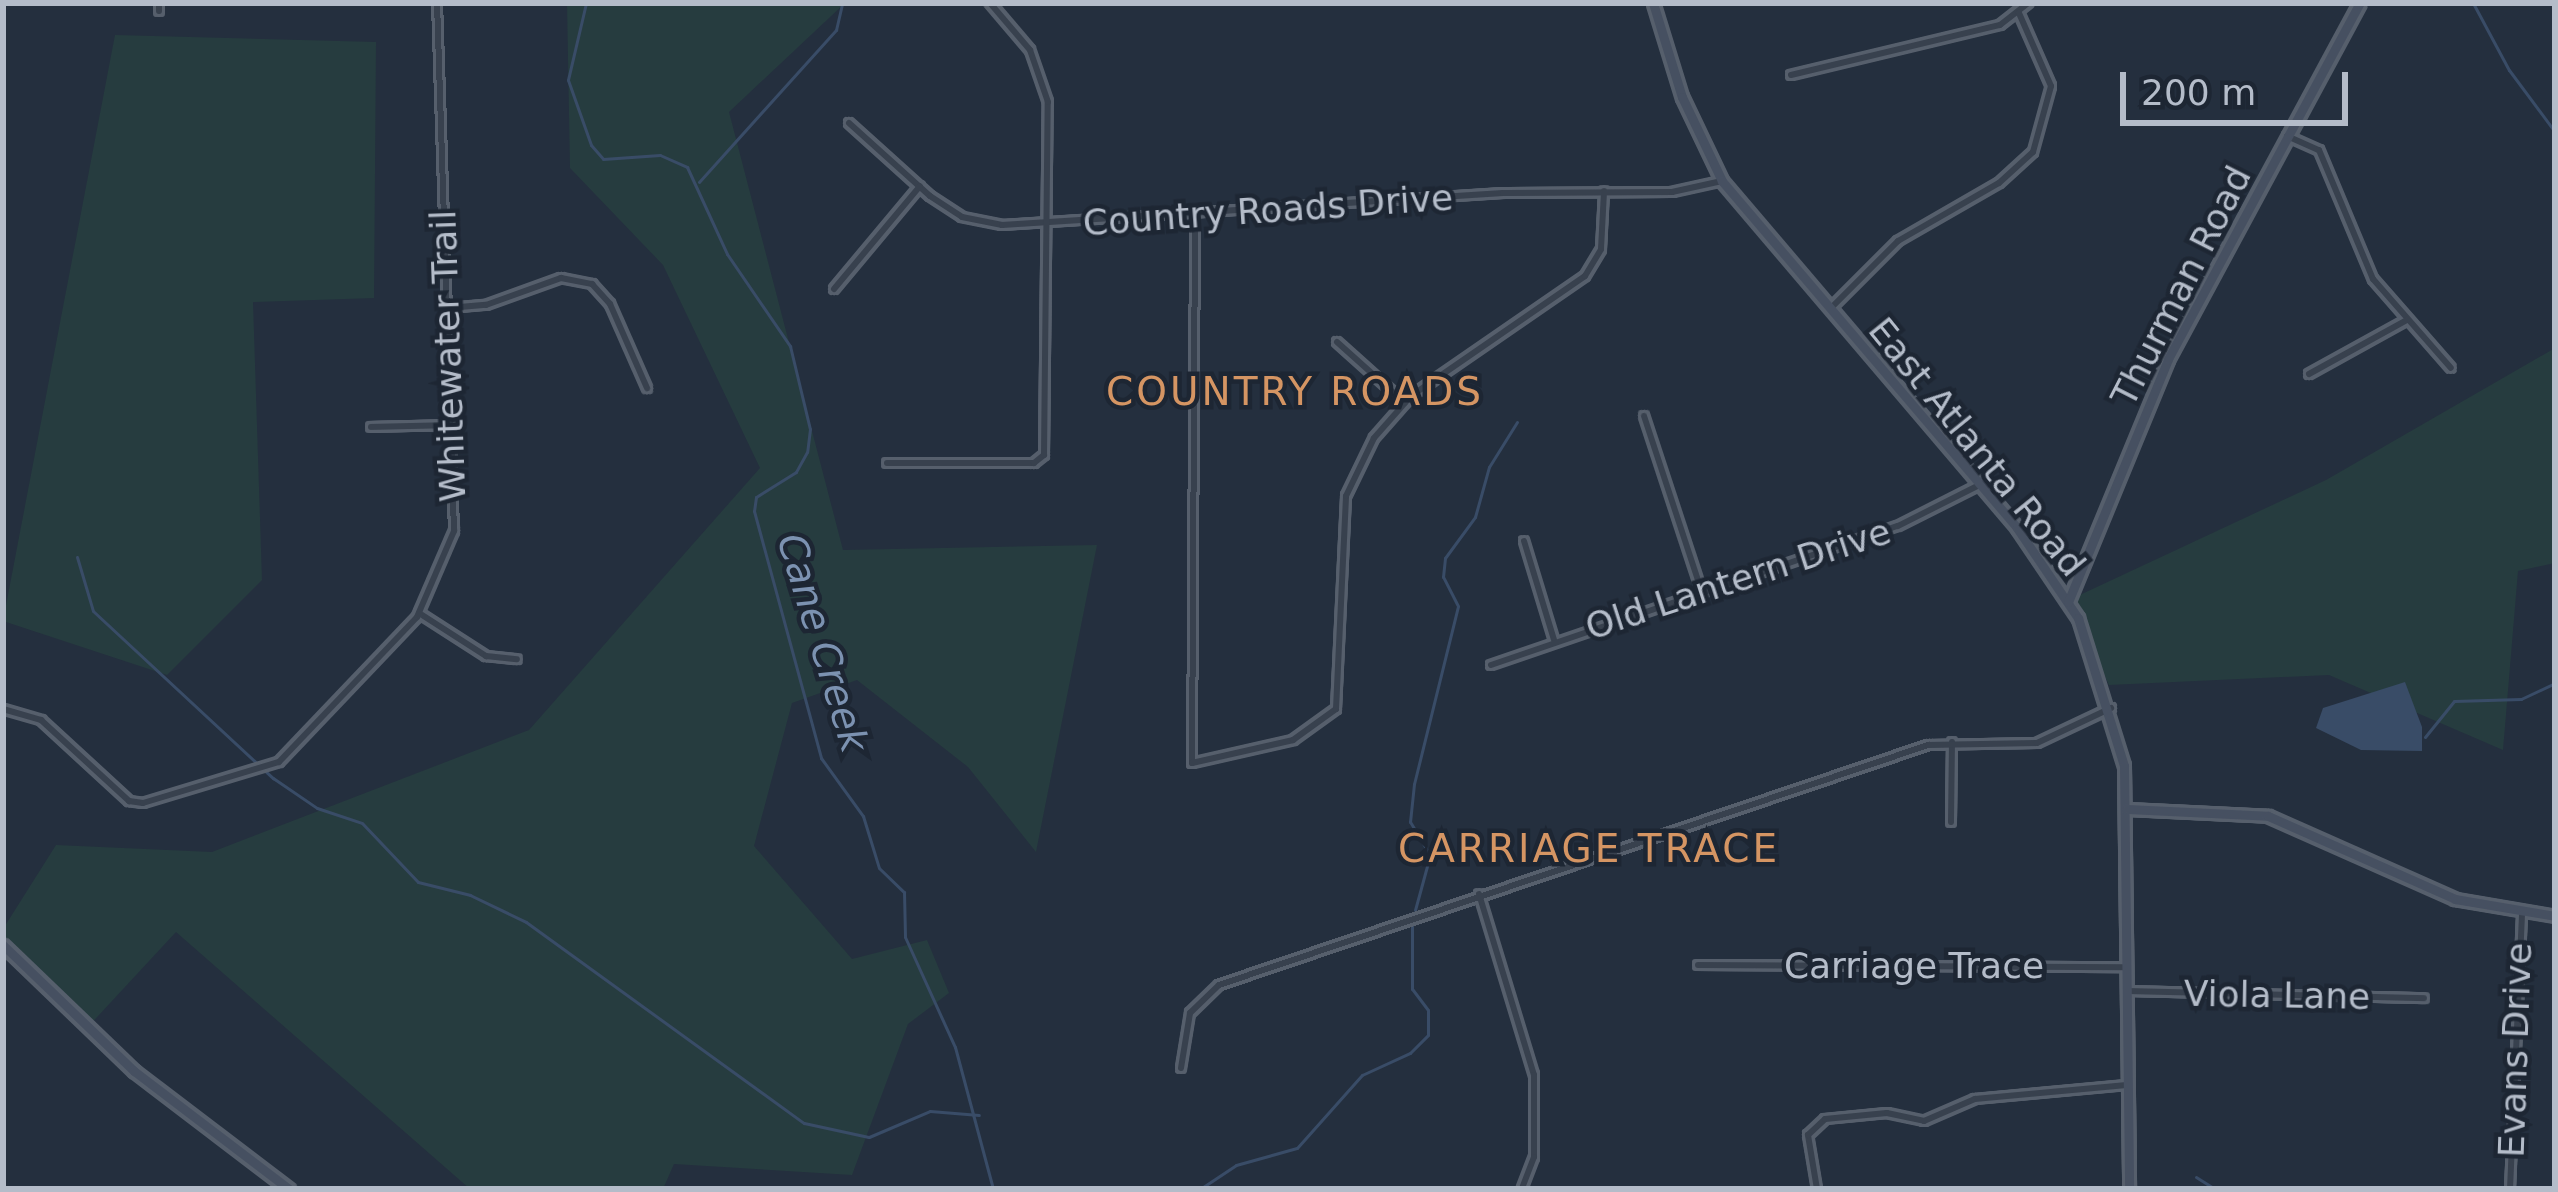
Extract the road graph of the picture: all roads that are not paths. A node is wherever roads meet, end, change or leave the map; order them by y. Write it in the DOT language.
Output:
graph roads {
  1 [pos="437,3"];
  2 [pos="989,3"];
  3 [pos="1653,3"];
  4 [pos="2028,3"];
  5 [pos="2360,3"];
  6 [pos="2019,13"];
  7 [pos="1791,76"];
  8 [pos="849,123"];
  9 [pos="2287,136"];
  10 [pos="1722,181"];
  11 [pos="920,186"];
  12 [pos="1604,190"];
  13 [pos="1195,217"];
  14 [pos="1049,226"];
  15 [pos="835,289"];
  16 [pos="448,308"];
  17 [pos="1829,310"];
  18 [pos="2407,320"];
  19 [pos="1337,342"];
  20 [pos="2451,368"];
  21 [pos="2309,374"];
  22 [pos="647,388"];
  23 [pos="1405,403"];
  24 [pos="1644,416"];
  25 [pos="451,425"];
  26 [pos="371,427"];
  27 [pos="887,464"];
  28 [pos="1981,484"];
  29 [pos="1525,541"];
  30 [pos="1702,592"];
  31 [pos="2068,602"];
  32 [pos="419,613"];
  33 [pos="1554,640"];
  34 [pos="517,659"];
  35 [pos="1491,665"];
  36 [pos="2111,707"];
  37 [pos="3,710"];
  38 [pos="1952,742"];
  39 [pos="2127,809"];
  40 [pos="1951,821"];
  41 [pos="1479,894"];
  42 [pos="2522,912"];
  43 [pos="2555,916"];
  44 [pos="3,945"];
  45 [pos="1698,965"];
  46 [pos="2129,968"];
  47 [pos="2130,991"];
  48 [pos="2424,998"];
  49 [pos="1180,1068"];
  50 [pos="2130,1085"];
  51 [pos="289,1189"];
  52 [pos="1522,1189"];
  53 [pos="1817,1189"];
  54 [pos="2128,1189"];
  55 [pos="2510,1189"];
  1 -- 16 [label="street, Whitewater Trail"];
  2 -- 14 [label="street"];
  3 -- 10 [label="street, East Atlanta Road"];
  4 -- 6 [label="street"];
  5 -- 9 [label="street, Thurman Road"];
  6 -- 7 [label="street"];
  6 -- 17 [label="street"];
  8 -- 11 [label="street, Country Roads Drive"];
  9 -- 18 [label="street"];
  9 -- 31 [label="street, Thurman Road"];
  10 -- 12 [label="street, Country Roads Drive"];
  10 -- 17 [label="street, East Atlanta Road"];
  11 -- 14 [label="street, Country Roads Drive"];
  11 -- 15 [label="street"];
  12 -- 13 [label="street, Country Roads Drive"];
  12 -- 23 [label="street"];
  13 -- 14 [label="street, Country Roads Drive"];
  13 -- 23 [label="street"];
  14 -- 27 [label="street"];
  16 -- 22 [label="street"];
  16 -- 25 [label="street, Whitewater Trail"];
  17 -- 28 [label="street, East Atlanta Road"];
  18 -- 20 [label="street"];
  18 -- 21 [label="street"];
  19 -- 23 [label="street"];
  24 -- 30 [label="street"];
  25 -- 26 [label="street"];
  25 -- 32 [label="street, Whitewater Trail"];
  28 -- 30 [label="street, Old Lantern Drive"];
  28 -- 31 [label="street, East Atlanta Road"];
  29 -- 33 [label="street"];
  30 -- 33 [label="street, Old Lantern Drive"];
  31 -- 36 [label="street, East Atlanta Road"];
  32 -- 34 [label="street"];
  32 -- 37 [label="street, Whitewater Trail"];
  33 -- 35 [label="street, Old Lantern Drive"];
  36 -- 38 [label="street"];
  36 -- 39 [label="street, East Atlanta Road"];
  38 -- 40 [label="street"];
  38 -- 41 [label="street"];
  39 -- 42 [label="street"];
  39 -- 46 [label="street, East Atlanta Road"];
  41 -- 49 [label="street"];
  41 -- 52 [label="street"];
  42 -- 43 [label="street"];
  42 -- 55 [label="street, Evans Drive"];
  44 -- 51 [label="street"];
  45 -- 46 [label="street, Carriage Trace"];
  46 -- 47 [label="street, East Atlanta Road"];
  47 -- 48 [label="street, Viola Lane"];
  47 -- 50 [label="street, East Atlanta Road"];
  50 -- 53 [label="street"];
  50 -- 54 [label="street, East Atlanta Road"];
}
